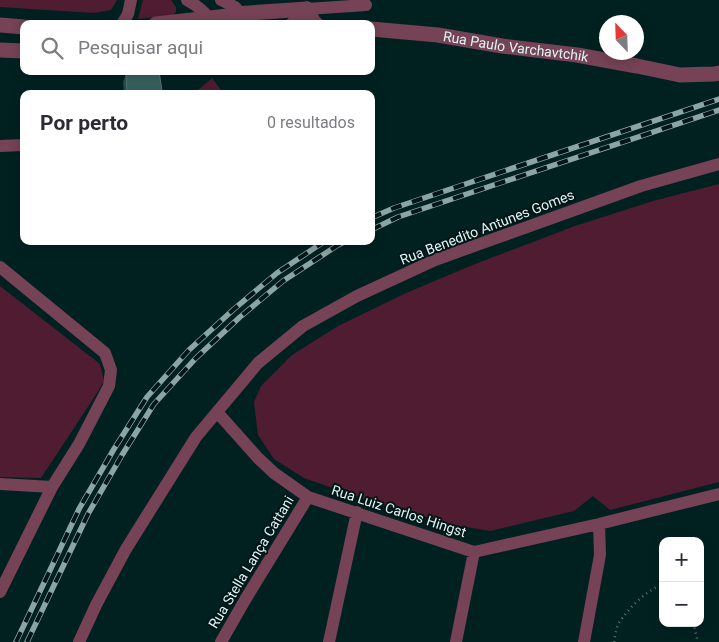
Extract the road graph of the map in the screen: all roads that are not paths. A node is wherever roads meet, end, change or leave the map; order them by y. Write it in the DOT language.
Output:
graph roads {
  1 [pos="131,0"];
  2 [pos="187,0"];
  3 [pos="221,0"];
  4 [pos="366,5"];
  5 [pos="307,8"];
  6 [pos="230,19"];
  7 [pos="124,20"];
  8 [pos="215,20"];
  9 [pos="297,20"];
  10 [pos="313,20"];
  11 [pos="0,25"];
  12 [pos="20,27"];
  13 [pos="375,29"];
  14 [pos="0,50"];
  15 [pos="20,52"];
  16 [pos="719,73"];
  17 [pos="20,145"];
  18 [pos="0,146"];
  19 [pos="719,164"];
  20 [pos="0,267"];
  21 [pos="217,412"];
  22 [pos="0,484"];
  23 [pos="52,487"];
  24 [pos="719,494"];
  25 [pos="308,497"];
  26 [pos="357,512"];
  27 [pos="599,524"];
  28 [pos="474,552"];
  29 [pos="0,592"];
  30 [pos="79,642"];
  31 [pos="221,642"];
  32 [pos="329,642"];
  33 [pos="456,642"];
  34 [pos="584,642"];
  1 -- 7 [label="street"];
  2 -- 6 [label="street"];
  3 -- 6 [label="street"];
  4 -- 5 [label="street"];
  5 -- 6 [label="street"];
  5 -- 9 [label="street"];
  5 -- 10 [label="street"];
  6 -- 8 [label="street"];
  11 -- 12 [label="street"];
  13 -- 16 [label="street, Rua Paulo Varchavtchik"];
  14 -- 15 [label="street"];
  17 -- 18 [label="street"];
  19 -- 21 [label="street, Rua Benedito Antunes Gomes"];
  20 -- 23 [label="street"];
  21 -- 25 [label="street, Rua Luiz Carlos Hingst"];
  21 -- 30 [label="street, Rua Benedito Antunes Gomes"];
  22 -- 23 [label="street"];
  23 -- 29 [label="street"];
  24 -- 27 [label="street, Rua Luiz Carlos Hingst"];
  25 -- 26 [label="street, Rua Luiz Carlos Hingst"];
  25 -- 31 [label="street, Rua Stella Lança Cattani"];
  26 -- 28 [label="street, Rua Luiz Carlos Hingst"];
  26 -- 32 [label="street"];
  27 -- 28 [label="street, Rua Luiz Carlos Hingst"];
  27 -- 34 [label="street"];
  28 -- 33 [label="street"];
}
